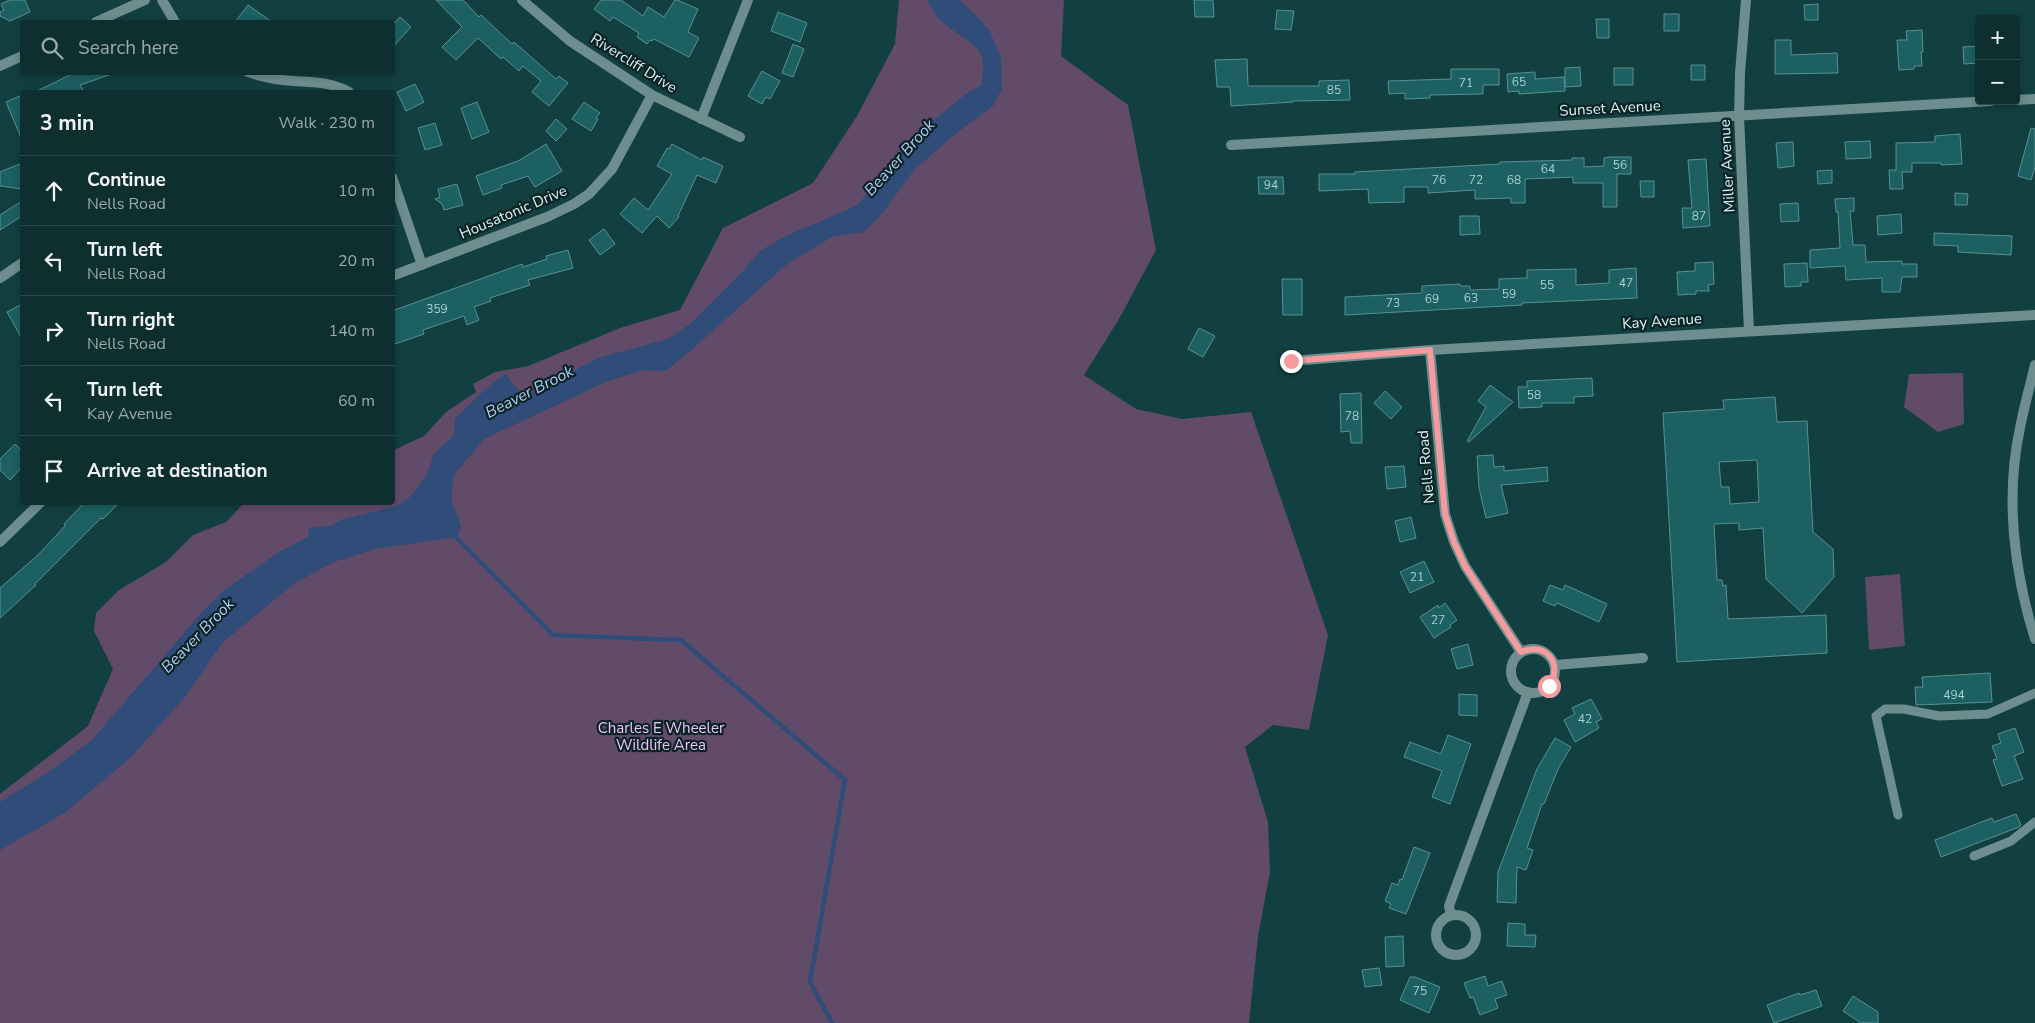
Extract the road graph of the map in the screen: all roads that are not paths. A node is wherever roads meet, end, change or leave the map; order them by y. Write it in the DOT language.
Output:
graph roads {
  1 [pos="145,0"];
  2 [pos="162,0"];
  3 [pos="522,0"];
  4 [pos="748,0"];
  5 [pos="1746,0"];
  6 [pos="100,20"];
  7 [pos="174,20"];
  8 [pos="20,57"];
  9 [pos="0,66"];
  10 [pos="262,75"];
  11 [pos="345,90"];
  12 [pos="652,95"];
  13 [pos="2035,99"];
  14 [pos="2020,100"];
  15 [pos="1975,102"];
  16 [pos="1739,116"];
  17 [pos="702,119"];
  18 [pos="740,138"];
  19 [pos="1231,145"];
  20 [pos="395,186"];
  21 [pos="20,264"];
  22 [pos="422,265"];
  23 [pos="395,275"];
  24 [pos="0,278"];
  25 [pos="2035,315"];
  26 [pos="1750,330"];
  27 [pos="1430,350"];
  28 [pos="1291,361"];
  29 [pos="2035,365"];
  30 [pos="38,505"];
  31 [pos="0,542"];
  32 [pos="2035,639"];
  33 [pos="1521,652"];
  34 [pos="1643,658"];
  35 [pos="1555,665"];
  36 [pos="1528,692"];
  37 [pos="2035,693"];
  38 [pos="1898,815"];
  39 [pos="2035,822"];
  40 [pos="1974,856"];
  41 [pos="1451,915"];
  1 -- 6 [label="street"];
  2 -- 7 [label="street"];
  3 -- 12 [label="street, Rivercliff Drive"];
  4 -- 17 [label="street"];
  5 -- 16 [label="street, Miller Avenue"];
  8 -- 9 [label="street"];
  10 -- 11 [label="street"];
  12 -- 17 [label="street, Rivercliff Drive"];
  12 -- 22 [label="street, Housatonic Drive"];
  13 -- 14 [label="street"];
  15 -- 16 [label="street, Sunset Avenue"];
  16 -- 19 [label="street, Sunset Avenue"];
  16 -- 26 [label="street, Miller Avenue"];
  17 -- 18 [label="street, Rivercliff Drive"];
  20 -- 22 [label="street"];
  21 -- 24 [label="street"];
  22 -- 23 [label="street, Housatonic Drive"];
  25 -- 26 [label="street, Kay Avenue"];
  26 -- 27 [label="street, Kay Avenue"];
  27 -- 28 [label="street, Kay Avenue"];
  27 -- 33 [label="street, Nells Road"];
  29 -- 32 [label="street"];
  30 -- 31 [label="street"];
  33 -- 35 [label="street"];
  33 -- 36 [label="street"];
  34 -- 35 [label="street"];
  35 -- 36 [label="street"];
  36 -- 41 [label="street"];
  37 -- 38 [label="lane"];
  39 -- 40 [label="lane"];
}
